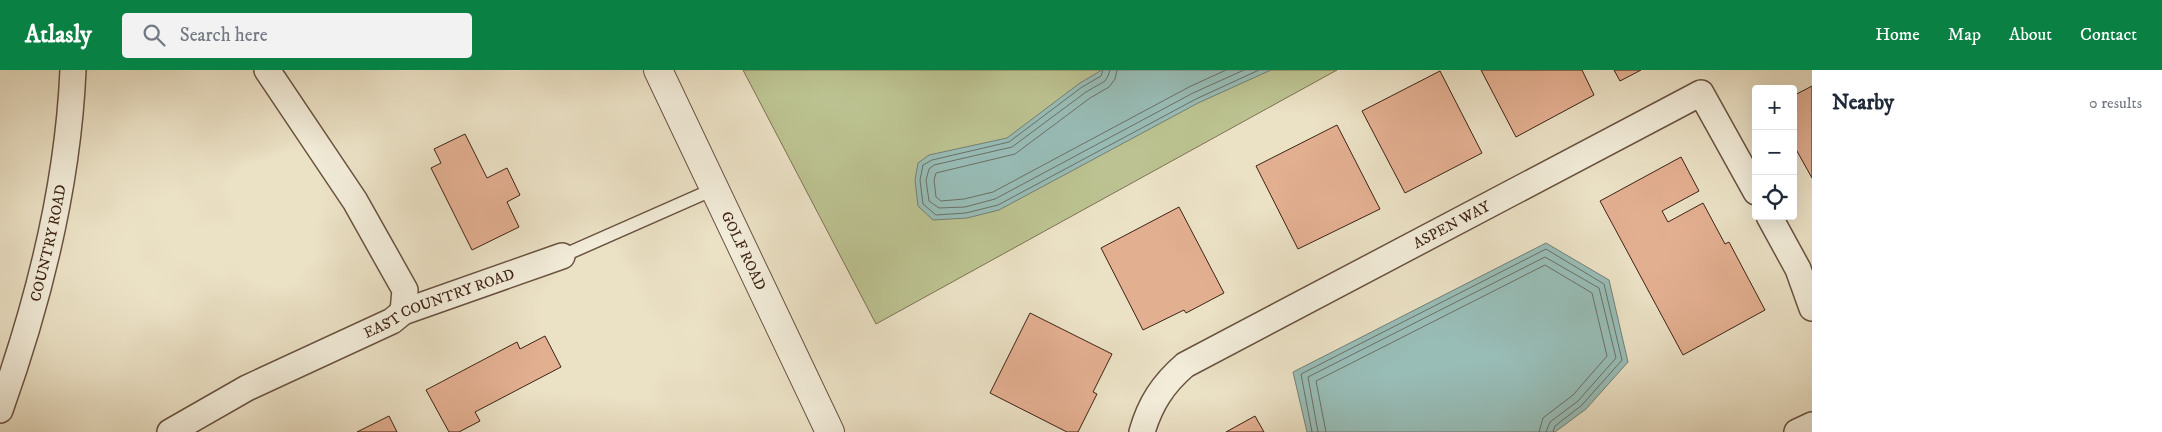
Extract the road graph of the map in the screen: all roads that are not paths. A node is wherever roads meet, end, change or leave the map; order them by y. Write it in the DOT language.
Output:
graph roads {
  1 [pos="73,70"];
  2 [pos="266,70"];
  3 [pos="658,70"];
  4 [pos="1752,185"];
  5 [pos="714,189"];
  6 [pos="1771,220"];
  7 [pos="562,256"];
  8 [pos="1812,308"];
  9 [pos="403,312"];
  10 [pos="0,410"];
  11 [pos="1812,425"];
  12 [pos="170,432"];
  13 [pos="830,432"];
  14 [pos="1142,432"];
  15 [pos="1797,432"];
  1 -- 10 [label="street, COUNTRY ROAD"];
  2 -- 9 [label="street"];
  3 -- 5 [label="street, GOLF ROAD"];
  4 -- 14 [label="street, ASPEN WAY"];
  5 -- 7 [label="lane, EAST COUNTRY ROAD"];
  5 -- 13 [label="street, GOLF ROAD"];
  6 -- 8 [label="street"];
  7 -- 9 [label="street, EAST COUNTRY ROAD"];
  9 -- 12 [label="street, EAST COUNTRY ROAD"];
  11 -- 15 [label="street"];
}
